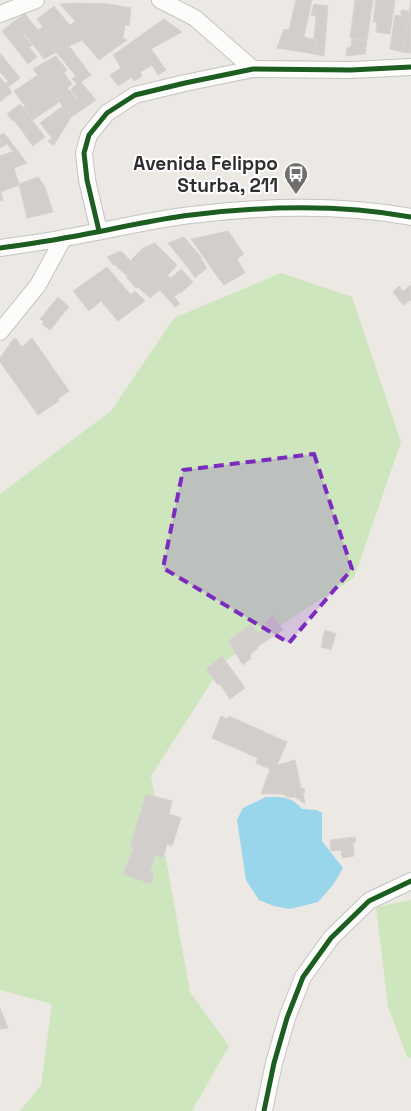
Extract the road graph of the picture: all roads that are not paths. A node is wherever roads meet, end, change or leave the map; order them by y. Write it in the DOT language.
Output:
graph roads {
  1 [pos="36,0"];
  2 [pos="160,0"];
  3 [pos="0,14"];
  4 [pos="411,67"];
  5 [pos="253,69"];
  6 [pos="411,217"];
  7 [pos="99,231"];
  8 [pos="64,238"];
  9 [pos="0,248"];
  10 [pos="0,332"];
  11 [pos="411,880"];
  12 [pos="264,1111"];
  1 -- 3 [label="street"];
  2 -- 5 [label="street"];
  4 -- 5 [label="street"];
  5 -- 7 [label="street"];
  6 -- 7 [label="street"];
  7 -- 8 [label="street"];
  8 -- 9 [label="street"];
  8 -- 10 [label="street"];
  11 -- 12 [label="street"];
}
